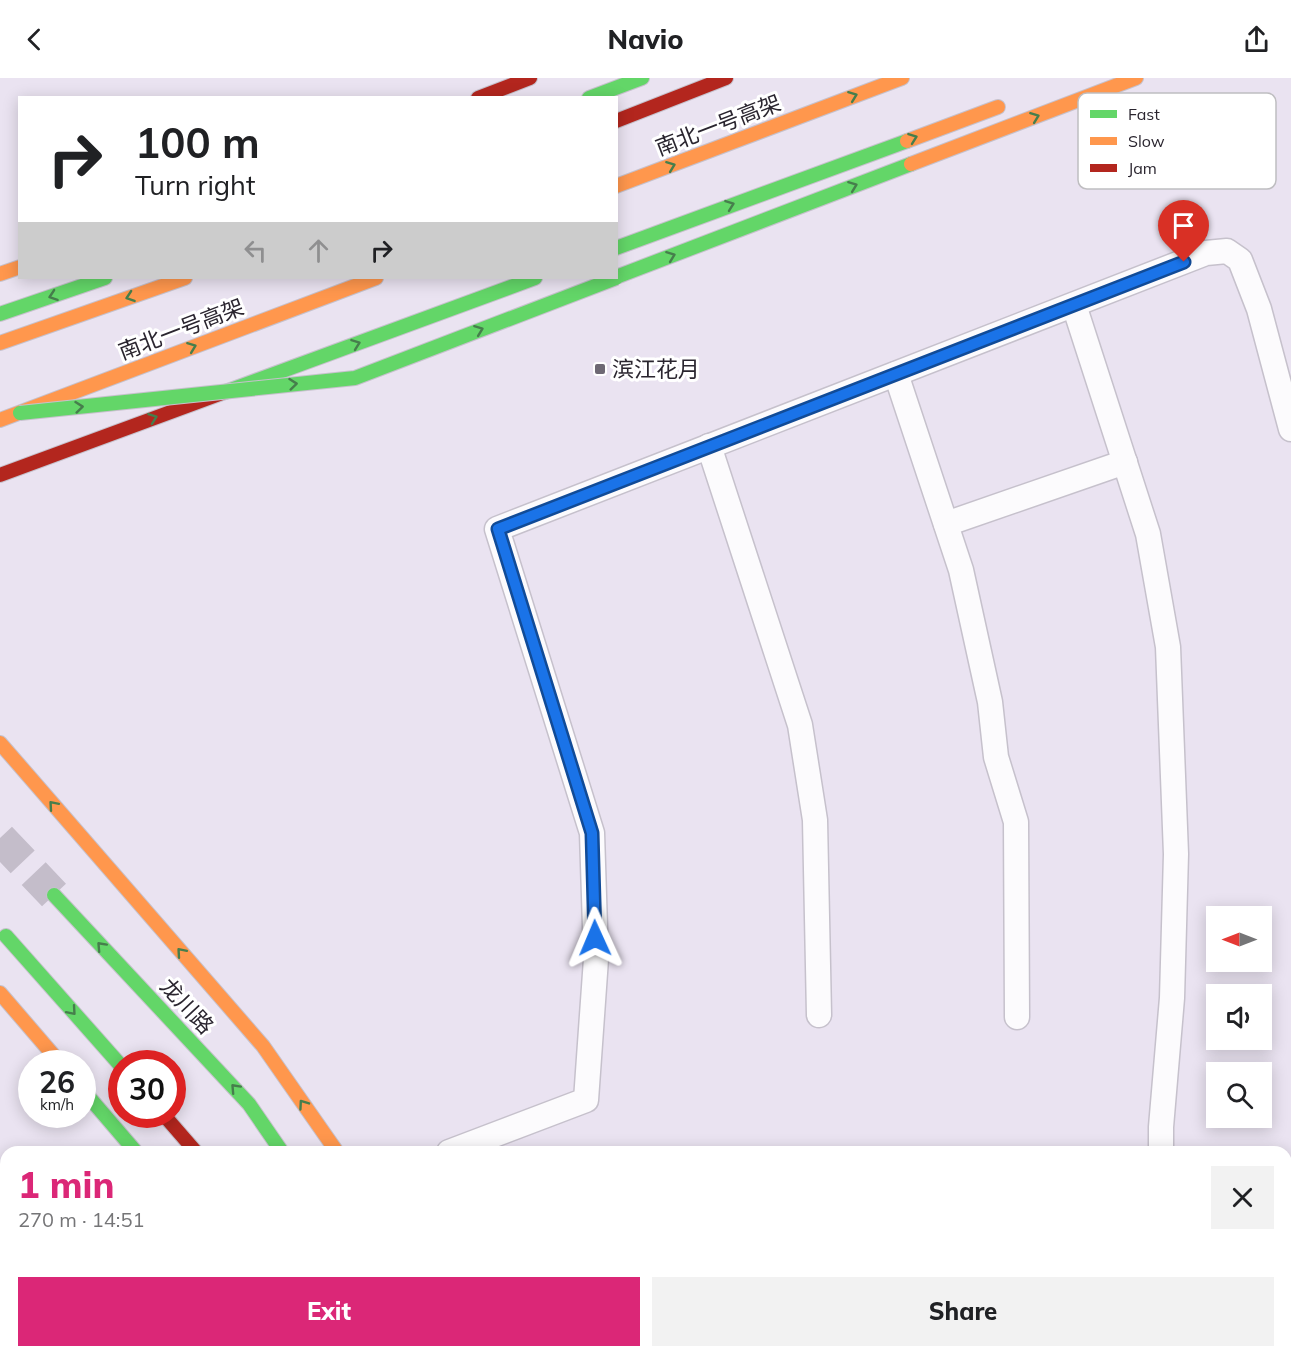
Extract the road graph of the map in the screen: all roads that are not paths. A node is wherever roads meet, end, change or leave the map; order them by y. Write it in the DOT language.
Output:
graph roads {
  1 [pos="530,78"];
  2 [pos="642,78"];
  3 [pos="649,78"];
  4 [pos="726,78"];
  5 [pos="902,78"];
  6 [pos="1136,78"];
  7 [pos="1097,93"];
  8 [pos="482,96"];
  9 [pos="594,96"];
  10 [pos="615,96"];
  11 [pos="1078,100"];
  12 [pos="1008,103"];
  13 [pos="618,120"];
  14 [pos="618,185"];
  15 [pos="618,247"];
  16 [pos="18,268"];
  17 [pos="0,274"];
  18 [pos="618,276"];
  19 [pos="102,279"];
  20 [pos="182,279"];
  21 [pos="373,279"];
  22 [pos="532,279"];
  23 [pos="611,279"];
  24 [pos="1074,304"];
  25 [pos="0,314"];
  26 [pos="0,343"];
  27 [pos="896,374"];
  28 [pos="21,413"];
  29 [pos="0,420"];
  30 [pos="1291,429"];
  31 [pos="709,446"];
  32 [pos="1125,462"];
  33 [pos="1,476"];
  34 [pos="946,524"];
  35 [pos="0,743"];
  36 [pos="54,895"];
  37 [pos="6,936"];
  38 [pos="0,993"];
  39 [pos="819,1015"];
  40 [pos="1017,1017"];
  41 [pos="49,1050"];
  42 [pos="108,1051"];
  43 [pos="96,1105"];
  44 [pos="175,1128"];
  45 [pos="505,1142"];
  46 [pos="131,1146"];
  47 [pos="191,1146"];
  48 [pos="278,1146"];
  49 [pos="333,1146"];
  50 [pos="483,1146"];
  51 [pos="1161,1146"];
  1 -- 8 [label="main road"];
  2 -- 9 [label="main road"];
  3 -- 10 [label="main road"];
  4 -- 13 [label="main road, 南北一号高架"];
  14 -- 5 [label="main road, 南北一号高架, one-way"];
  7 -- 6 [label="main road, one-way"];
  18 -- 11 [label="main road, one-way"];
  15 -- 12 [label="main road, one-way"];
  16 -- 17 [label="main road"];
  19 -- 25 [label="main road, one-way"];
  20 -- 26 [label="main road, 南北一号高架, one-way"];
  28 -- 21 [label="main road, 南北一号高架, one-way, bridge"];
  33 -- 22 [label="main road, one-way"];
  28 -- 23 [label="main road, one-way, bridge"];
  24 -- 27 [label="street"];
  24 -- 30 [label="street"];
  24 -- 32 [label="street"];
  27 -- 31 [label="street"];
  27 -- 34 [label="street"];
  28 -- 29 [label="main road, 南北一号高架"];
  31 -- 39 [label="street"];
  31 -- 45 [label="street"];
  32 -- 34 [label="street"];
  32 -- 51 [label="street"];
  34 -- 40 [label="street"];
  49 -- 35 [label="main road, one-way"];
  48 -- 36 [label="main road, 龙川路, one-way"];
  37 -- 42 [label="main road, one-way"];
  38 -- 41 [label="main road"];
  43 -- 46 [label="main road"];
  44 -- 47 [label="main road"];
  45 -- 50 [label="street"];
}
